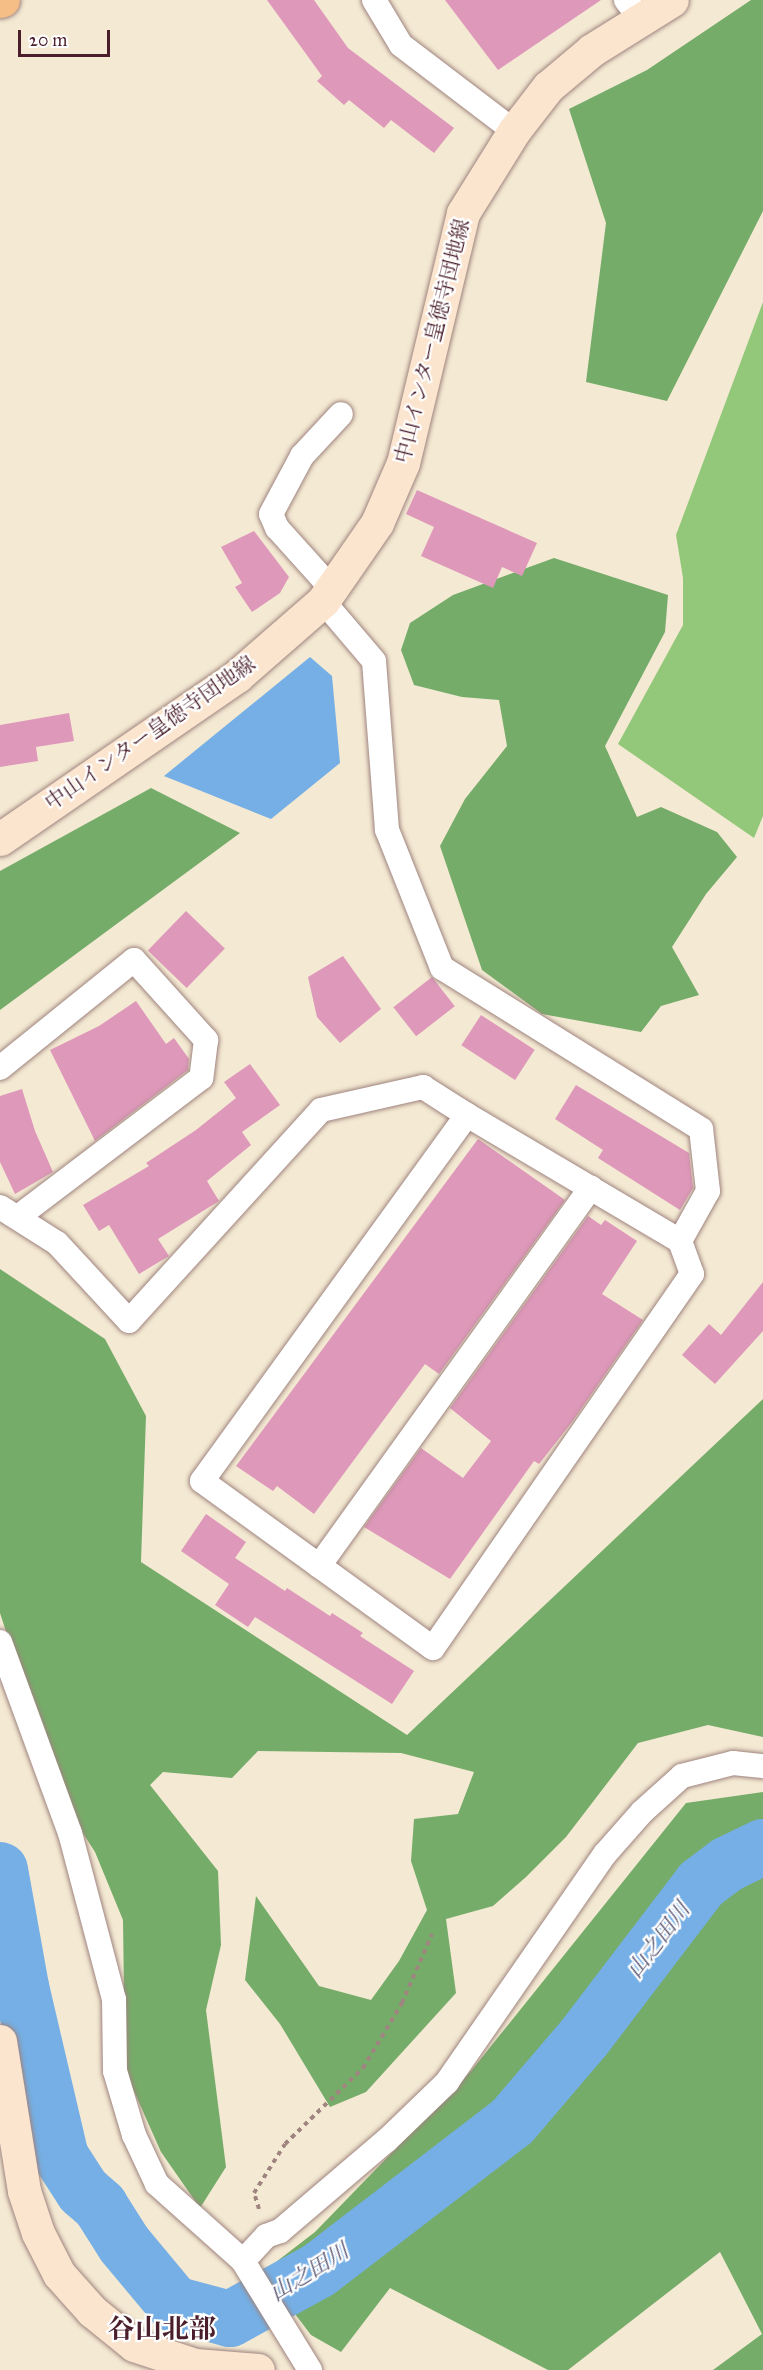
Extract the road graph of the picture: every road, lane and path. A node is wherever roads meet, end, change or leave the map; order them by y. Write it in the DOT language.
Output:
graph roads {
  1 [pos="374,0"];
  2 [pos="672,0"];
  3 [pos="633,9"];
  4 [pos="514,131"];
  5 [pos="341,414"];
  6 [pos="328,595"];
  7 [pos="0,839"];
  8 [pos="0,1068"];
  9 [pos="467,1115"];
  10 [pos="591,1188"];
  11 [pos="9,1212"];
  12 [pos="680,1241"];
  13 [pos="319,1566"];
  14 [pos="0,1642"];
  15 [pos="763,1766"];
  16 [pos="432,1934"];
  17 [pos="0,2041"];
  18 [pos="266,2236"];
  19 [pos="243,2261"];
  20 [pos="258,2370"];
  21 [pos="310,2370"];
  1 -- 4 [label="street"];
  2 -- 3 [label="street, 中山インター皇徳寺団地線"];
  3 -- 4 [label="street, 中山インター皇徳寺団地線"];
  4 -- 6 [label="street, 中山インター皇徳寺団地線"];
  5 -- 6 [label="street"];
  6 -- 7 [label="street, 中山インター皇徳寺団地線"];
  6 -- 12 [label="street"];
  8 -- 11 [label="street"];
  9 -- 10 [label="street"];
  9 -- 11 [label="street"];
  9 -- 13 [label="street"];
  10 -- 12 [label="street"];
  10 -- 13 [label="street"];
  12 -- 13 [label="street"];
  14 -- 19 [label="street"];
  15 -- 18 [label="street"];
  16 -- 18 [label="path"];
  17 -- 20 [label="street"];
  18 -- 19 [label="street"];
  19 -- 21 [label="street"];
}
